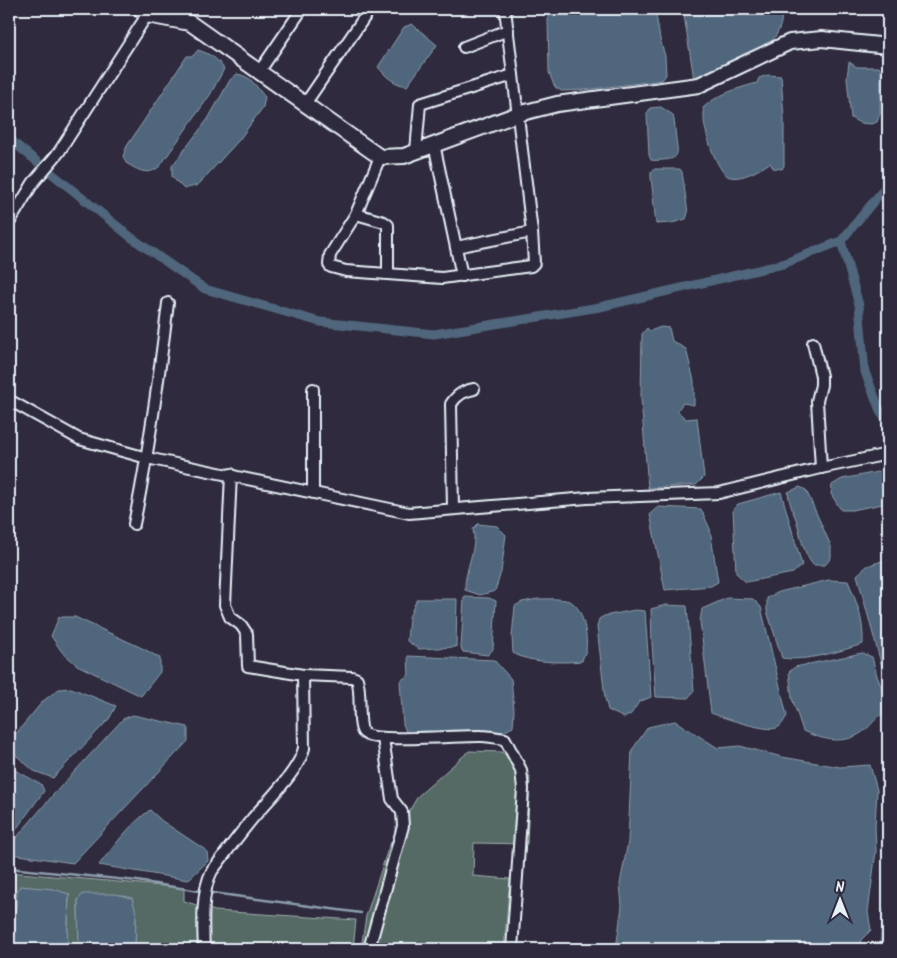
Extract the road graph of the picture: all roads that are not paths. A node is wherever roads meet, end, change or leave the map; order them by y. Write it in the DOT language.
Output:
graph roads {
  1 [pos="302,9"];
  2 [pos="370,9"];
  3 [pos="505,9"];
  4 [pos="144,12"];
  5 [pos="508,30"];
  6 [pos="888,46"];
  7 [pos="464,47"];
  8 [pos="260,72"];
  9 [pos="513,75"];
  10 [pos="305,104"];
  11 [pos="518,114"];
  12 [pos="434,144"];
  13 [pos="416,151"];
  14 [pos="380,157"];
  15 [pos="356,214"];
  16 [pos="9,223"];
  17 [pos="532,232"];
  18 [pos="456,247"];
  19 [pos="388,274"];
  20 [pos="462,276"];
  21 [pos="168,303"];
  22 [pos="813,343"];
  23 [pos="313,389"];
  24 [pos="474,389"];
  25 [pos="9,400"];
  26 [pos="888,454"];
  27 [pos="147,458"];
  28 [pos="821,468"];
  29 [pos="231,474"];
  30 [pos="313,492"];
  31 [pos="453,508"];
  32 [pos="134,524"];
  33 [pos="303,675"];
  34 [pos="383,738"];
  35 [pos="204,949"];
  36 [pos="369,949"];
  37 [pos="512,949"];
  1 -- 8 [label="street"];
  2 -- 10 [label="street"];
  3 -- 5 [label="street"];
  4 -- 8 [label="street"];
  4 -- 16 [label="street"];
  5 -- 7 [label="street"];
  5 -- 9 [label="street"];
  6 -- 11 [label="street"];
  8 -- 10 [label="street"];
  9 -- 11 [label="street"];
  9 -- 13 [label="street"];
  10 -- 14 [label="street"];
  11 -- 12 [label="street"];
  11 -- 17 [label="street"];
  12 -- 13 [label="street"];
  12 -- 18 [label="street"];
  13 -- 14 [label="street"];
  14 -- 15 [label="street"];
  15 -- 19 [label="street"];
  15 -- 19 [label="street"];
  17 -- 18 [label="street"];
  17 -- 20 [label="street"];
  18 -- 20 [label="street"];
  19 -- 20 [label="street"];
  21 -- 27 [label="street"];
  22 -- 28 [label="street"];
  23 -- 30 [label="street"];
  24 -- 31 [label="street"];
  25 -- 27 [label="street"];
  26 -- 28 [label="street"];
  27 -- 29 [label="street"];
  27 -- 32 [label="street"];
  28 -- 31 [label="street"];
  29 -- 30 [label="street"];
  29 -- 33 [label="street"];
  30 -- 31 [label="street"];
  33 -- 34 [label="street"];
  33 -- 35 [label="street"];
  34 -- 36 [label="street"];
  34 -- 37 [label="street"];
}
